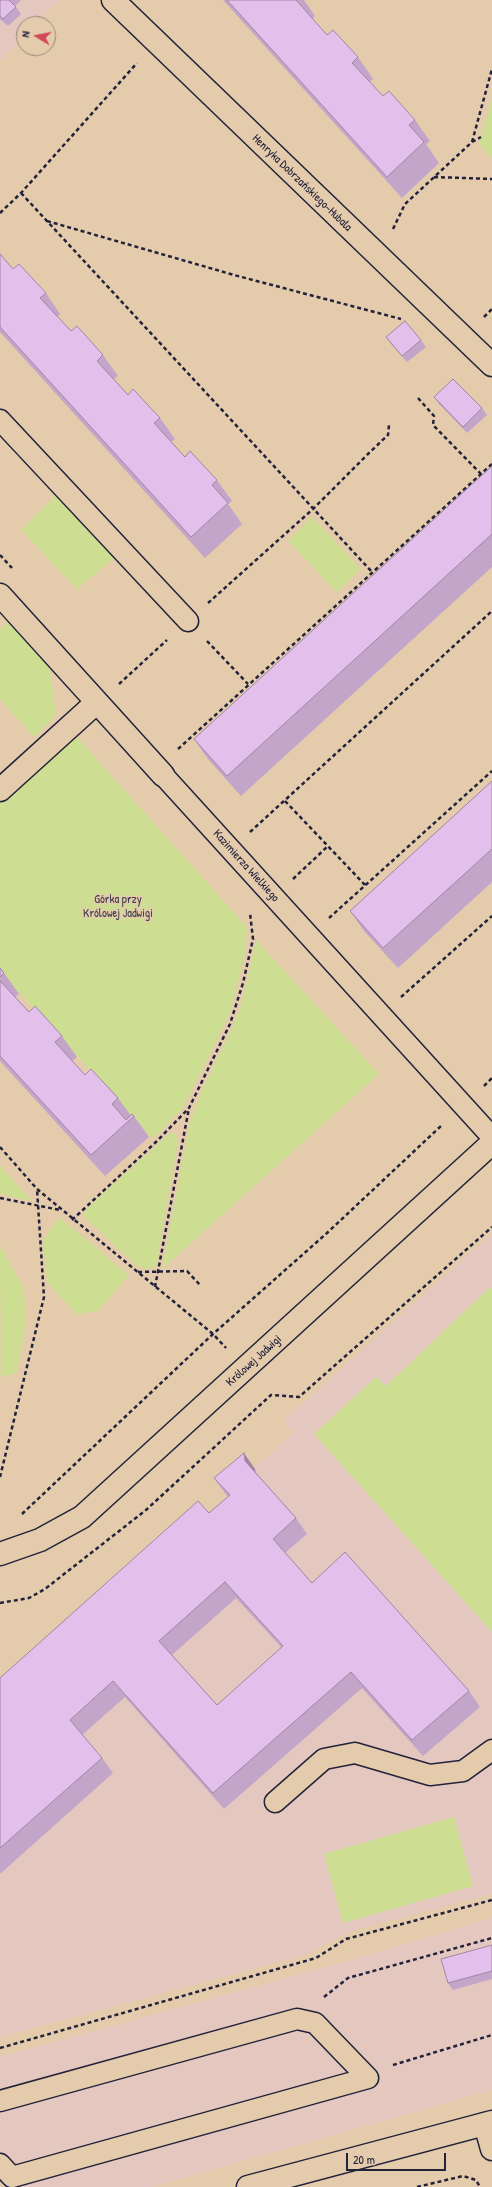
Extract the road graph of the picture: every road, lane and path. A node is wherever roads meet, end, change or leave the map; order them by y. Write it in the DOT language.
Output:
graph roads {
  1 [pos="113,0"];
  2 [pos="156,42"];
  3 [pos="492,69"];
  4 [pos="481,137"];
  5 [pos="472,142"];
  6 [pos="434,177"];
  7 [pos="492,180"];
  8 [pos="21,193"];
  9 [pos="0,213"];
  10 [pos="47,221"];
  11 [pos="390,234"];
  12 [pos="436,311"];
  13 [pos="492,365"];
  14 [pos="418,398"];
  15 [pos="0,420"];
  16 [pos="389,425"];
  17 [pos="492,464"];
  18 [pos="481,474"];
  19 [pos="312,509"];
  20 [pos="372,572"];
  21 [pos="0,595"];
  22 [pos="492,611"];
  23 [pos="188,621"];
  24 [pos="248,684"];
  25 [pos="97,702"];
  26 [pos="160,771"];
  27 [pos="492,771"];
  28 [pos="0,790"];
  29 [pos="285,801"];
  30 [pos="328,846"];
  31 [pos="231,850"];
  32 [pos="256,877"];
  33 [pos="365,885"];
  34 [pos="274,897"];
  35 [pos="492,916"];
  36 [pos="309,935"];
  37 [pos="382,1016"];
  38 [pos="492,1078"];
  39 [pos="463,1106"];
  40 [pos="189,1108"];
  41 [pos="492,1137"];
  42 [pos="492,1144"];
  43 [pos="0,1147"];
  44 [pos="37,1189"];
  45 [pos="0,1198"];
  46 [pos="38,1206"];
  47 [pos="61,1210"];
  48 [pos="72,1220"];
  49 [pos="492,1227"];
  50 [pos="137,1272"];
  51 [pos="158,1272"];
  52 [pos="200,1285"];
  53 [pos="155,1287"];
  54 [pos="213,1334"];
  55 [pos="245,1368"];
  56 [pos="0,1477"];
  57 [pos="21,1515"];
  58 [pos="0,1554"];
  59 [pos="0,1603"];
  60 [pos="492,1750"];
  61 [pos="275,1802"];
  62 [pos="492,1900"];
  63 [pos="492,1938"];
  64 [pos="297,2019"];
  65 [pos="492,2035"];
  66 [pos="0,2048"];
  67 [pos="363,2072"];
  68 [pos="0,2101"];
  69 [pos="490,2124"];
  70 [pos="492,2149"];
  71 [pos="0,2164"];
  72 [pos="248,2187"];
  73 [pos="418,2187"];
  74 [pos="480,2187"];
  1 -- 2 [label="street, Henryka Dobrzańskiego-Hubala"];
  2 -- 8 [label="path"];
  2 -- 12 [label="street, Henryka Dobrzańskiego-Hubala"];
  3 -- 5 [label="path"];
  4 -- 5 [label="path"];
  5 -- 6 [label="path"];
  6 -- 7 [label="path"];
  6 -- 11 [label="path"];
  8 -- 9 [label="path"];
  8 -- 10 [label="path"];
  10 -- 12 [label="path"];
  10 -- 19 [label="path"];
  12 -- 13 [label="street, Henryka Dobrzańskiego-Hubala"];
  14 -- 18 [label="path"];
  15 -- 23 [label="lane"];
  16 -- 19 [label="path"];
  17 -- 18 [label="path"];
  18 -- 20 [label="path"];
  19 -- 20 [label="path"];
  19 -- 23 [label="path"];
  20 -- 24 [label="path"];
  21 -- 25 [label="street, Kazimierza Wielkiego"];
  22 -- 29 [label="path"];
  23 -- 24 [label="path"];
  23 -- 25 [label="path"];
  24 -- 26 [label="path"];
  25 -- 26 [label="street, Kazimierza Wielkiego"];
  25 -- 28 [label="street"];
  26 -- 31 [label="lane, Kazimierza Wielkiego"];
  27 -- 33 [label="path"];
  29 -- 30 [label="path"];
  29 -- 31 [label="path"];
  30 -- 33 [label="path"];
  30 -- 34 [label="path"];
  31 -- 32 [label="lane, Kazimierza Wielkiego"];
  32 -- 34 [label="lane, Kazimierza Wielkiego"];
  32 -- 40 [label="path"];
  33 -- 36 [label="path"];
  34 -- 36 [label="lane, Kazimierza Wielkiego"];
  35 -- 37 [label="path"];
  36 -- 37 [label="lane, Kazimierza Wielkiego"];
  37 -- 39 [label="lane, Kazimierza Wielkiego"];
  38 -- 39 [label="path"];
  39 -- 41 [label="lane, Kazimierza Wielkiego"];
  39 -- 54 [label="path"];
  40 -- 48 [label="path"];
  40 -- 51 [label="path"];
  42 -- 55 [label="street, Królowej Jadwigi"];
  43 -- 44 [label="path"];
  44 -- 46 [label="path"];
  44 -- 47 [label="path"];
  45 -- 46 [label="path"];
  46 -- 47 [label="path"];
  46 -- 56 [label="path"];
  47 -- 48 [label="path"];
  48 -- 50 [label="path"];
  49 -- 59 [label="path"];
  50 -- 51 [label="path"];
  50 -- 53 [label="path"];
  51 -- 52 [label="path"];
  51 -- 53 [label="path"];
  53 -- 54 [label="path"];
  54 -- 55 [label="path"];
  54 -- 57 [label="path"];
  55 -- 58 [label="street, Królowej Jadwigi"];
  60 -- 61 [label="lane"];
  62 -- 66 [label="path"];
  63 -- 64 [label="path"];
  64 -- 67 [label="lane"];
  64 -- 68 [label="lane"];
  65 -- 67 [label="path"];
  67 -- 71 [label="lane"];
  69 -- 70 [label="street"];
  69 -- 72 [label="street"];
  73 -- 74 [label="path"];
}
